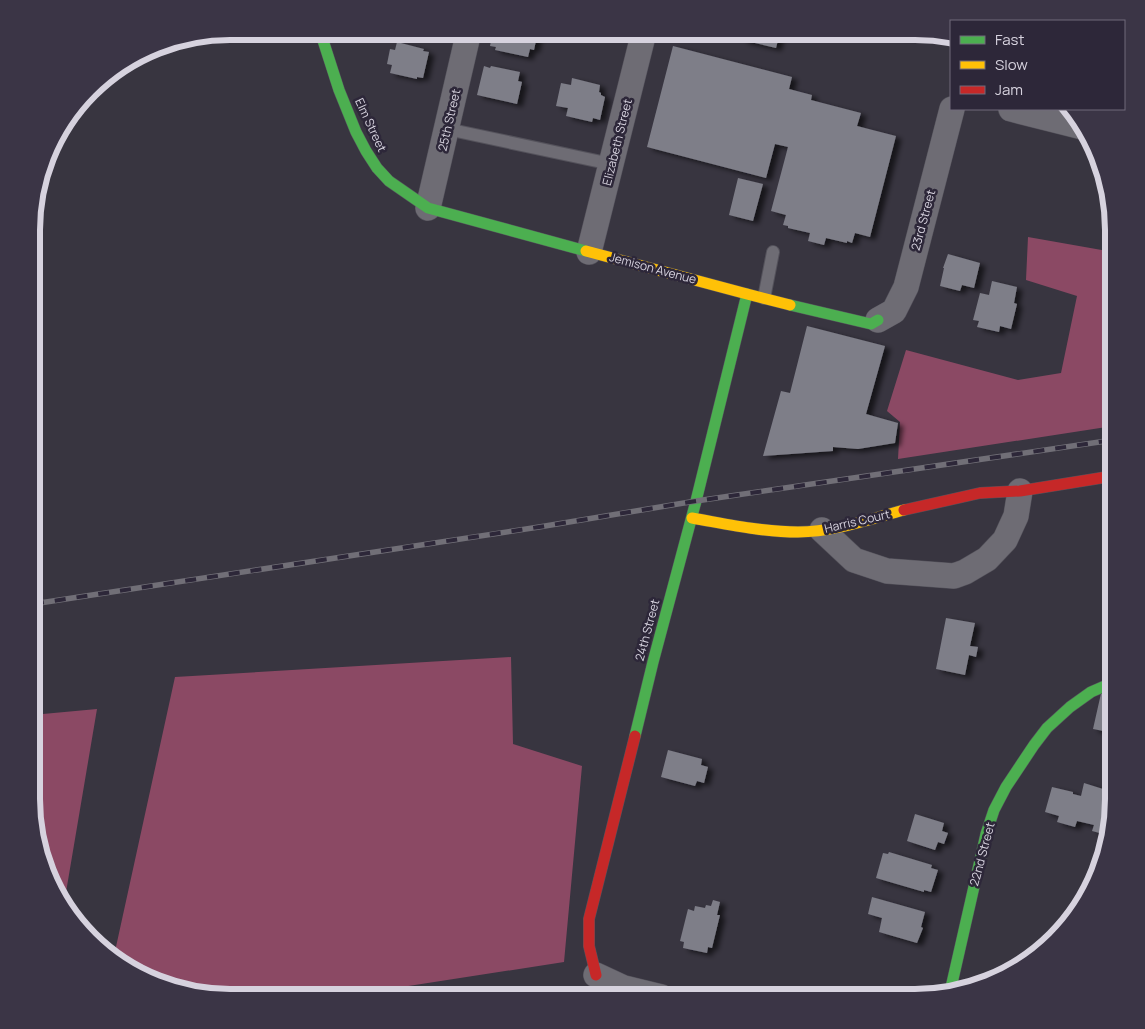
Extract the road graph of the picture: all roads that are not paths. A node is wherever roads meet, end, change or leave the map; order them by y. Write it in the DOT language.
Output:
graph roads {
  1 [pos="323,40"];
  2 [pos="467,40"];
  3 [pos="642,40"];
  4 [pos="952,110"];
  5 [pos="1015,110"];
  6 [pos="1074,125"];
  7 [pos="446,129"];
  8 [pos="611,164"];
  9 [pos="428,208"];
  10 [pos="589,252"];
  11 [pos="773,252"];
  12 [pos="746,294"];
  13 [pos="764,298"];
  14 [pos="878,320"];
  15 [pos="1105,477"];
  16 [pos="1020,491"];
  17 [pos="692,518"];
  18 [pos="822,530"];
  19 [pos="1105,686"];
  20 [pos="596,975"];
  21 [pos="952,985"];
  22 [pos="628,989"];
  1 -- 9 [label="street, Elm Street"];
  2 -- 7 [label="street, 25th Street"];
  3 -- 8 [label="street, Elizabeth Street"];
  4 -- 14 [label="street, 23rd Street"];
  5 -- 6 [label="street"];
  7 -- 8 [label="lane"];
  7 -- 9 [label="street, 25th Street"];
  8 -- 10 [label="street, Elizabeth Street"];
  9 -- 10 [label="street, Jemison Avenue"];
  10 -- 12 [label="street, Jemison Avenue"];
  11 -- 13 [label="lane"];
  12 -- 13 [label="street, Jemison Avenue"];
  12 -- 17 [label="street, 24th Street"];
  13 -- 14 [label="street, Jemison Avenue"];
  15 -- 16 [label="street, Harris Court"];
  16 -- 18 [label="street, Harris Court"];
  16 -- 18 [label="street"];
  17 -- 18 [label="street, Harris Court"];
  17 -- 20 [label="street, 24th Street"];
  19 -- 21 [label="street, 22nd Street"];
  20 -- 22 [label="street"];
}
